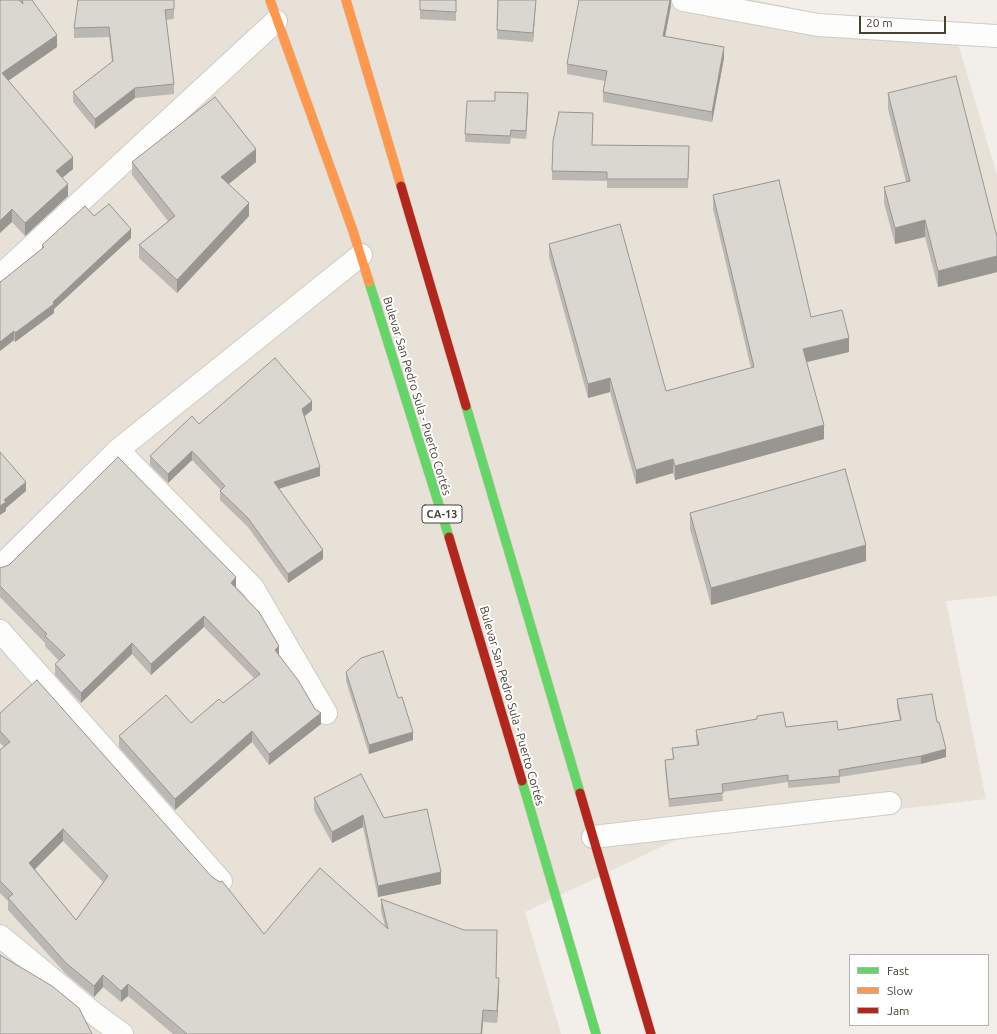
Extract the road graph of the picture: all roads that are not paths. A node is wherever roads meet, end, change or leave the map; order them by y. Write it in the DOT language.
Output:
graph roads {
  1 [pos="270,0"];
  2 [pos="346,0"];
  3 [pos="683,0"];
  4 [pos="276,21"];
  5 [pos="997,36"];
  6 [pos="361,255"];
  7 [pos="0,276"];
  8 [pos="118,450"];
  9 [pos="0,567"];
  10 [pos="0,631"];
  11 [pos="326,713"];
  12 [pos="890,803"];
  13 [pos="593,837"];
  14 [pos="220,881"];
  15 [pos="0,936"];
  16 [pos="122,1034"];
  17 [pos="596,1034"];
  18 [pos="651,1034"];
  1 -- 4 [label="highway, Bulevar San Pedro Sula - Puerto Cortés / CA-13"];
  2 -- 13 [label="highway"];
  3 -- 5 [label="street"];
  4 -- 6 [label="highway, Bulevar San Pedro Sula - Puerto Cortés / CA-13"];
  4 -- 7 [label="street"];
  6 -- 8 [label="street"];
  6 -- 17 [label="highway, Bulevar San Pedro Sula - Puerto Cortés / CA-13"];
  8 -- 9 [label="street"];
  8 -- 11 [label="street"];
  10 -- 14 [label="street"];
  12 -- 13 [label="street"];
  13 -- 18 [label="highway"];
  15 -- 16 [label="street"];
}
